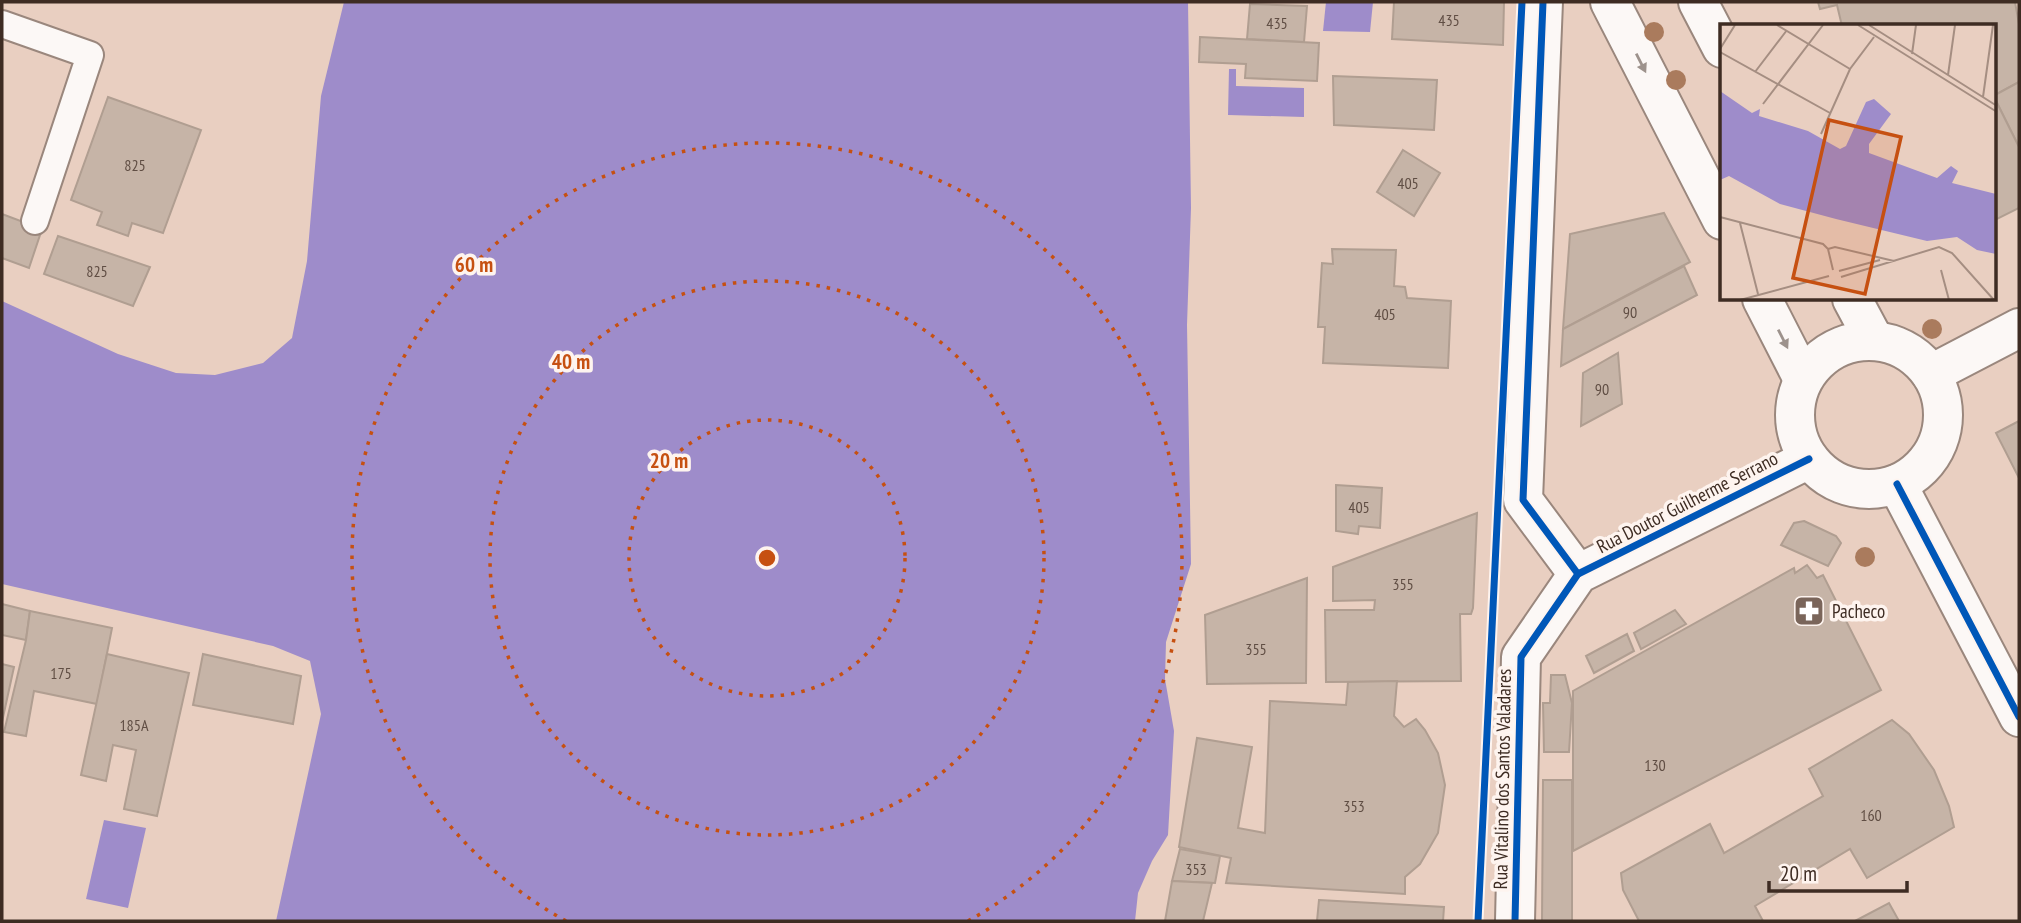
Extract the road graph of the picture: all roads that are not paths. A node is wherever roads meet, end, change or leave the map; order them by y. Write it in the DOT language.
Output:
graph roads {
  1 [pos="1543,2"];
  2 [pos="1610,2"];
  3 [pos="1698,2"];
  4 [pos="2,24"];
  5 [pos="1720,44"];
  6 [pos="1720,216"];
  7 [pos="35,221"];
  8 [pos="1763,301"];
  9 [pos="1853,301"];
  10 [pos="2019,328"];
  11 [pos="1874,340"];
  12 [pos="1931,374"];
  13 [pos="1803,379"];
  14 [pos="1809,459"];
  15 [pos="1897,484"];
  16 [pos="1578,574"];
  17 [pos="2019,717"];
  18 [pos="1515,921"];
  1 -- 16 [label="street"];
  2 -- 6 [label="street, one-way"];
  3 -- 5 [label="street"];
  4 -- 7 [label="lane"];
  8 -- 13 [label="street, one-way"];
  9 -- 11 [label="street"];
  10 -- 12 [label="street"];
  11 -- 12 [label="street"];
  11 -- 13 [label="street"];
  12 -- 15 [label="street"];
  13 -- 14 [label="street"];
  14 -- 15 [label="street"];
  14 -- 16 [label="street, Rua Doutor Guilherme Serrano"];
  15 -- 17 [label="street"];
  16 -- 18 [label="street, Rua Vitalino dos Santos Valadares"];
}
